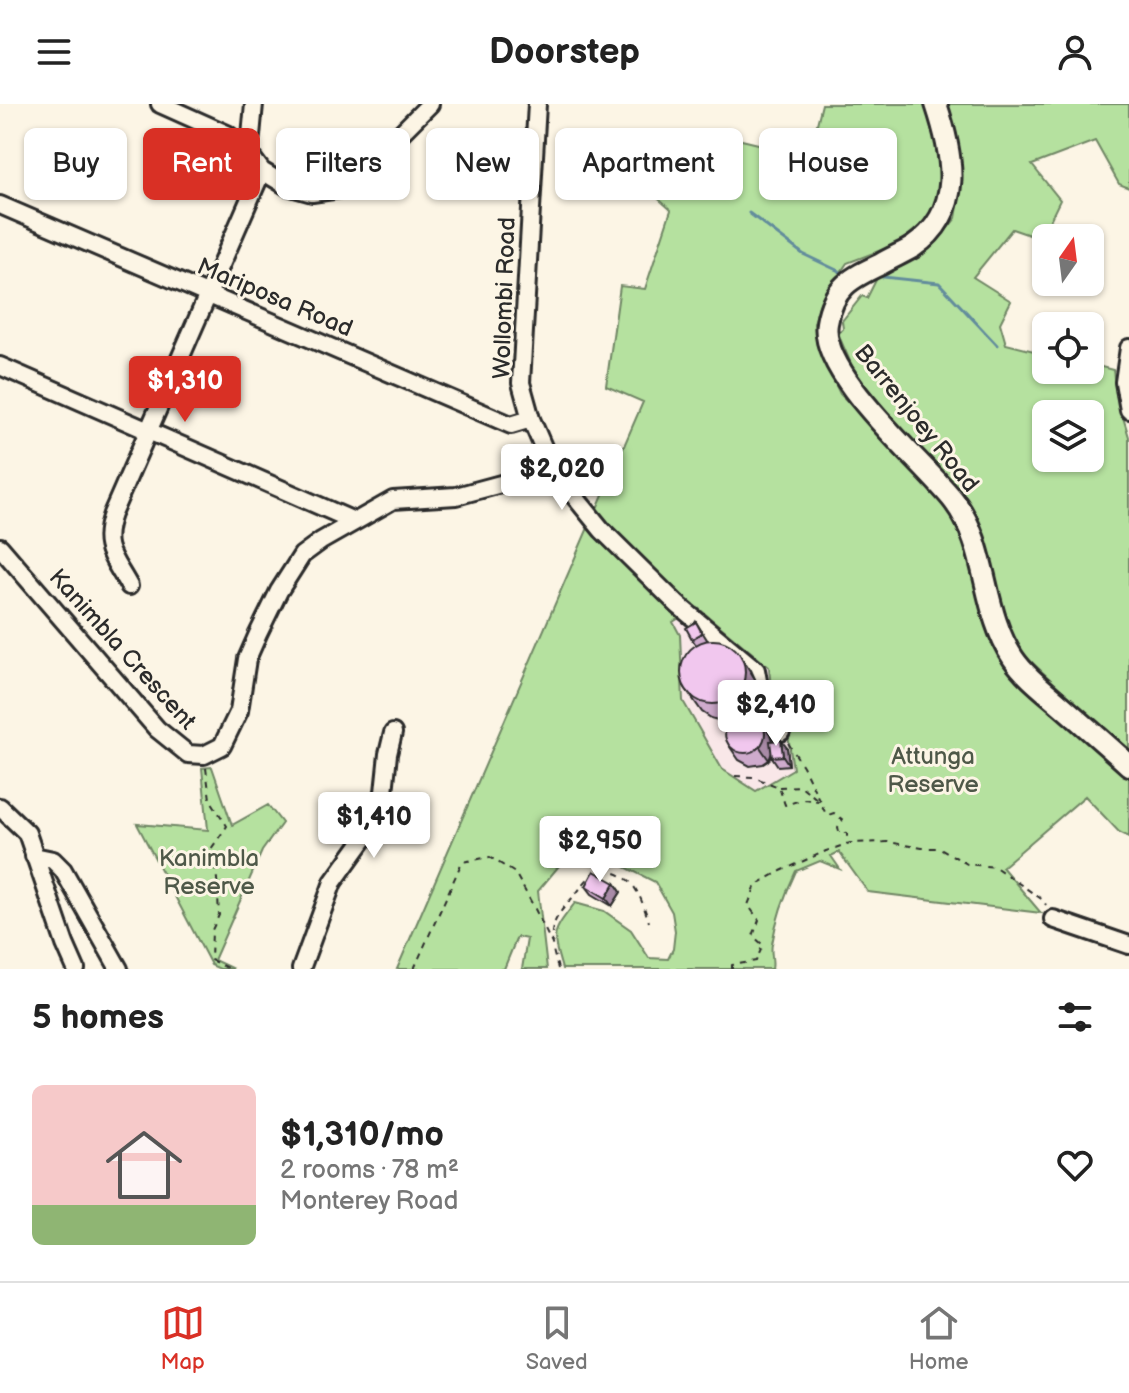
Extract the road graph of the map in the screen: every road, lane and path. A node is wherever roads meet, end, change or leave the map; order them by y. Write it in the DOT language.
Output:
graph roads {
  1 [pos="160,104"];
  2 [pos="254,104"];
  3 [pos="430,104"];
  4 [pos="537,104"];
  5 [pos="936,104"];
  6 [pos="214,128"];
  7 [pos="252,128"];
  8 [pos="260,168"];
  9 [pos="262,171"];
  10 [pos="0,205"];
  11 [pos="208,295"];
  12 [pos="1129,348"];
  13 [pos="0,366"];
  14 [pos="1129,410"];
  15 [pos="531,419"];
  16 [pos="149,430"];
  17 [pos="553,470"];
  18 [pos="354,521"];
  19 [pos="0,547"];
  20 [pos="129,586"];
  21 [pos="781,732"];
  22 [pos="393,733"];
  23 [pos="204,755"];
  24 [pos="1129,765"];
  25 [pos="735,776"];
  26 [pos="779,787"];
  27 [pos="819,801"];
  28 [pos="0,807"];
  29 [pos="847,844"];
  30 [pos="34,856"];
  31 [pos="1053,919"];
  32 [pos="649,922"];
  33 [pos="552,944"];
  34 [pos="1129,945"];
  35 [pos="76,969"];
  36 [pos="119,969"];
  37 [pos="229,969"];
  38 [pos="301,969"];
  39 [pos="414,969"];
  40 [pos="558,969"];
  41 [pos="732,969"];
  1 -- 6 [label="street"];
  2 -- 7 [label="street"];
  3 -- 9 [label="street"];
  4 -- 15 [label="street, Wollombi Road"];
  5 -- 24 [label="main road, Barrenjoey Road"];
  8 -- 9 [label="street"];
  9 -- 11 [label="street"];
  10 -- 11 [label="street, Mariposa Road"];
  11 -- 15 [label="street, Mariposa Road"];
  11 -- 16 [label="street"];
  12 -- 14 [label="street"];
  13 -- 16 [label="street"];
  15 -- 17 [label="street, Wollombi Road"];
  16 -- 18 [label="street"];
  16 -- 20 [label="street"];
  17 -- 18 [label="street, Kanimbla Crescent"];
  17 -- 21 [label="street, Wollombi Road"];
  18 -- 23 [label="street, Kanimbla Crescent"];
  19 -- 23 [label="street, Kanimbla Crescent"];
  21 -- 27 [label="path"];
  22 -- 38 [label="street"];
  23 -- 37 [label="path"];
  25 -- 26 [label="path"];
  26 -- 27 [label="path"];
  26 -- 27 [label="path"];
  27 -- 29 [label="path"];
  28 -- 30 [label="street"];
  29 -- 31 [label="path"];
  29 -- 41 [label="path"];
  30 -- 35 [label="street"];
  30 -- 36 [label="street"];
  31 -- 34 [label="street"];
  32 -- 33 [label="path"];
  33 -- 39 [label="path"];
  33 -- 40 [label="path"];
}
